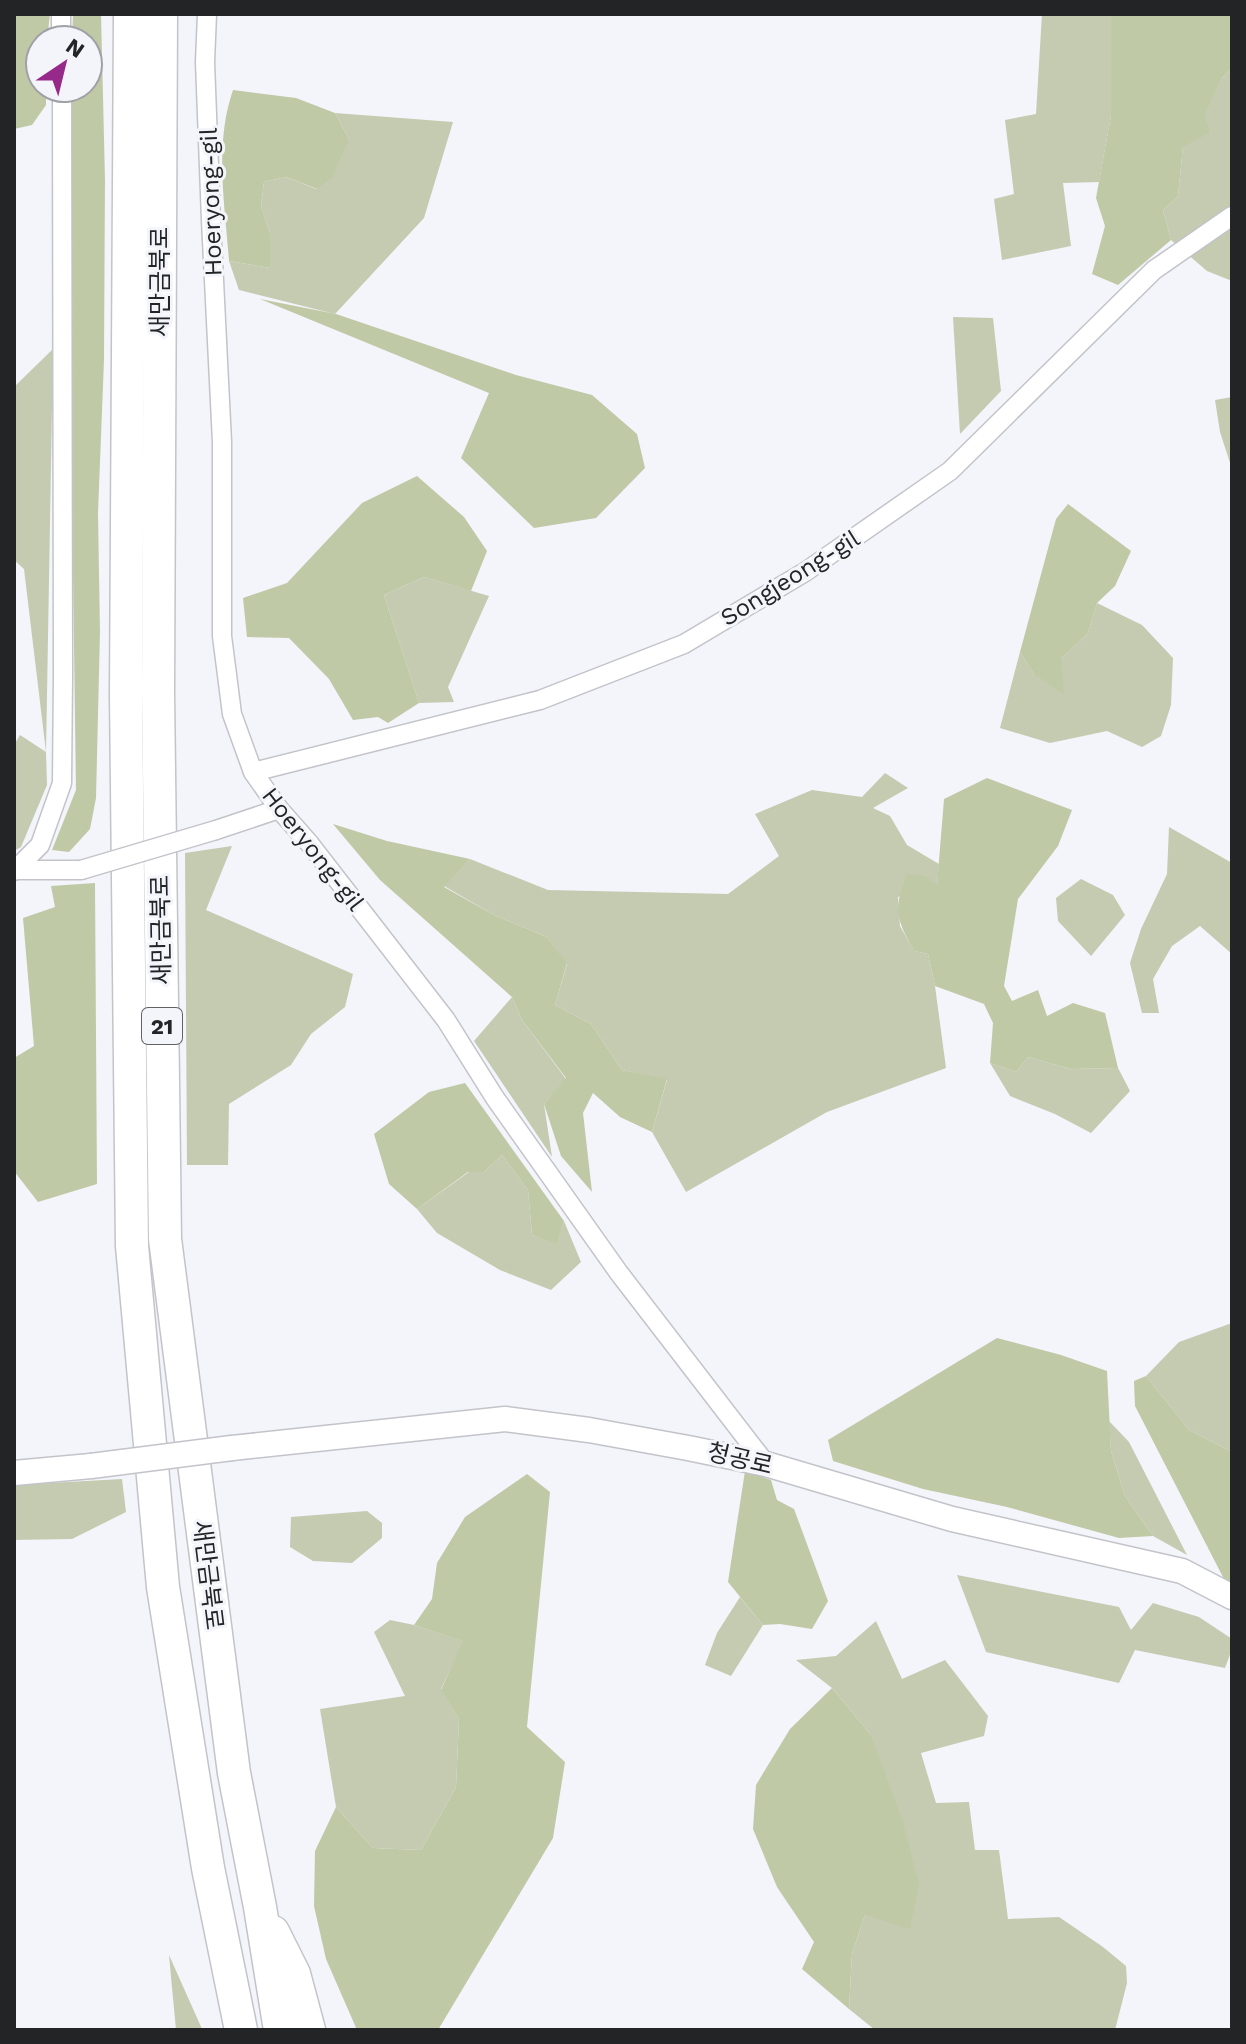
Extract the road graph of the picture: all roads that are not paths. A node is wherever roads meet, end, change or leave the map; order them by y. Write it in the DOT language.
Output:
graph roads {
  1 [pos="130,14"];
  2 [pos="161,14"];
  3 [pos="207,14"];
  4 [pos="62,104"];
  5 [pos="1232,216"];
  6 [pos="253,772"];
  7 [pos="279,809"];
  8 [pos="16,870"];
  9 [pos="766,1464"];
  10 [pos="14,1473"];
  11 [pos="1232,1597"];
  12 [pos="208,1868"];
  13 [pos="260,1907"];
  14 [pos="228,2030"];
  15 [pos="241,2030"];
  16 [pos="280,2030"];
  17 [pos="309,2030"];
  1 -- 12 [label="highway, 새만금북로 / 21"];
  2 -- 13 [label="highway, 새만금북로 / 21"];
  3 -- 6 [label="street, Hoeryong-gil"];
  4 -- 8 [label="street"];
  5 -- 6 [label="street, Songjeong-gil"];
  6 -- 7 [label="street, Hoeryong-gil"];
  7 -- 8 [label="street, bridge"];
  7 -- 9 [label="street, Hoeryong-gil"];
  9 -- 10 [label="street, 청공로, bridge"];
  9 -- 11 [label="street, 청공로"];
  12 -- 14 [label="highway"];
  12 -- 15 [label="highway, 새만금북로 / 21"];
  13 -- 16 [label="highway, 새만금북로 / 21"];
  13 -- 17 [label="highway"];
}
